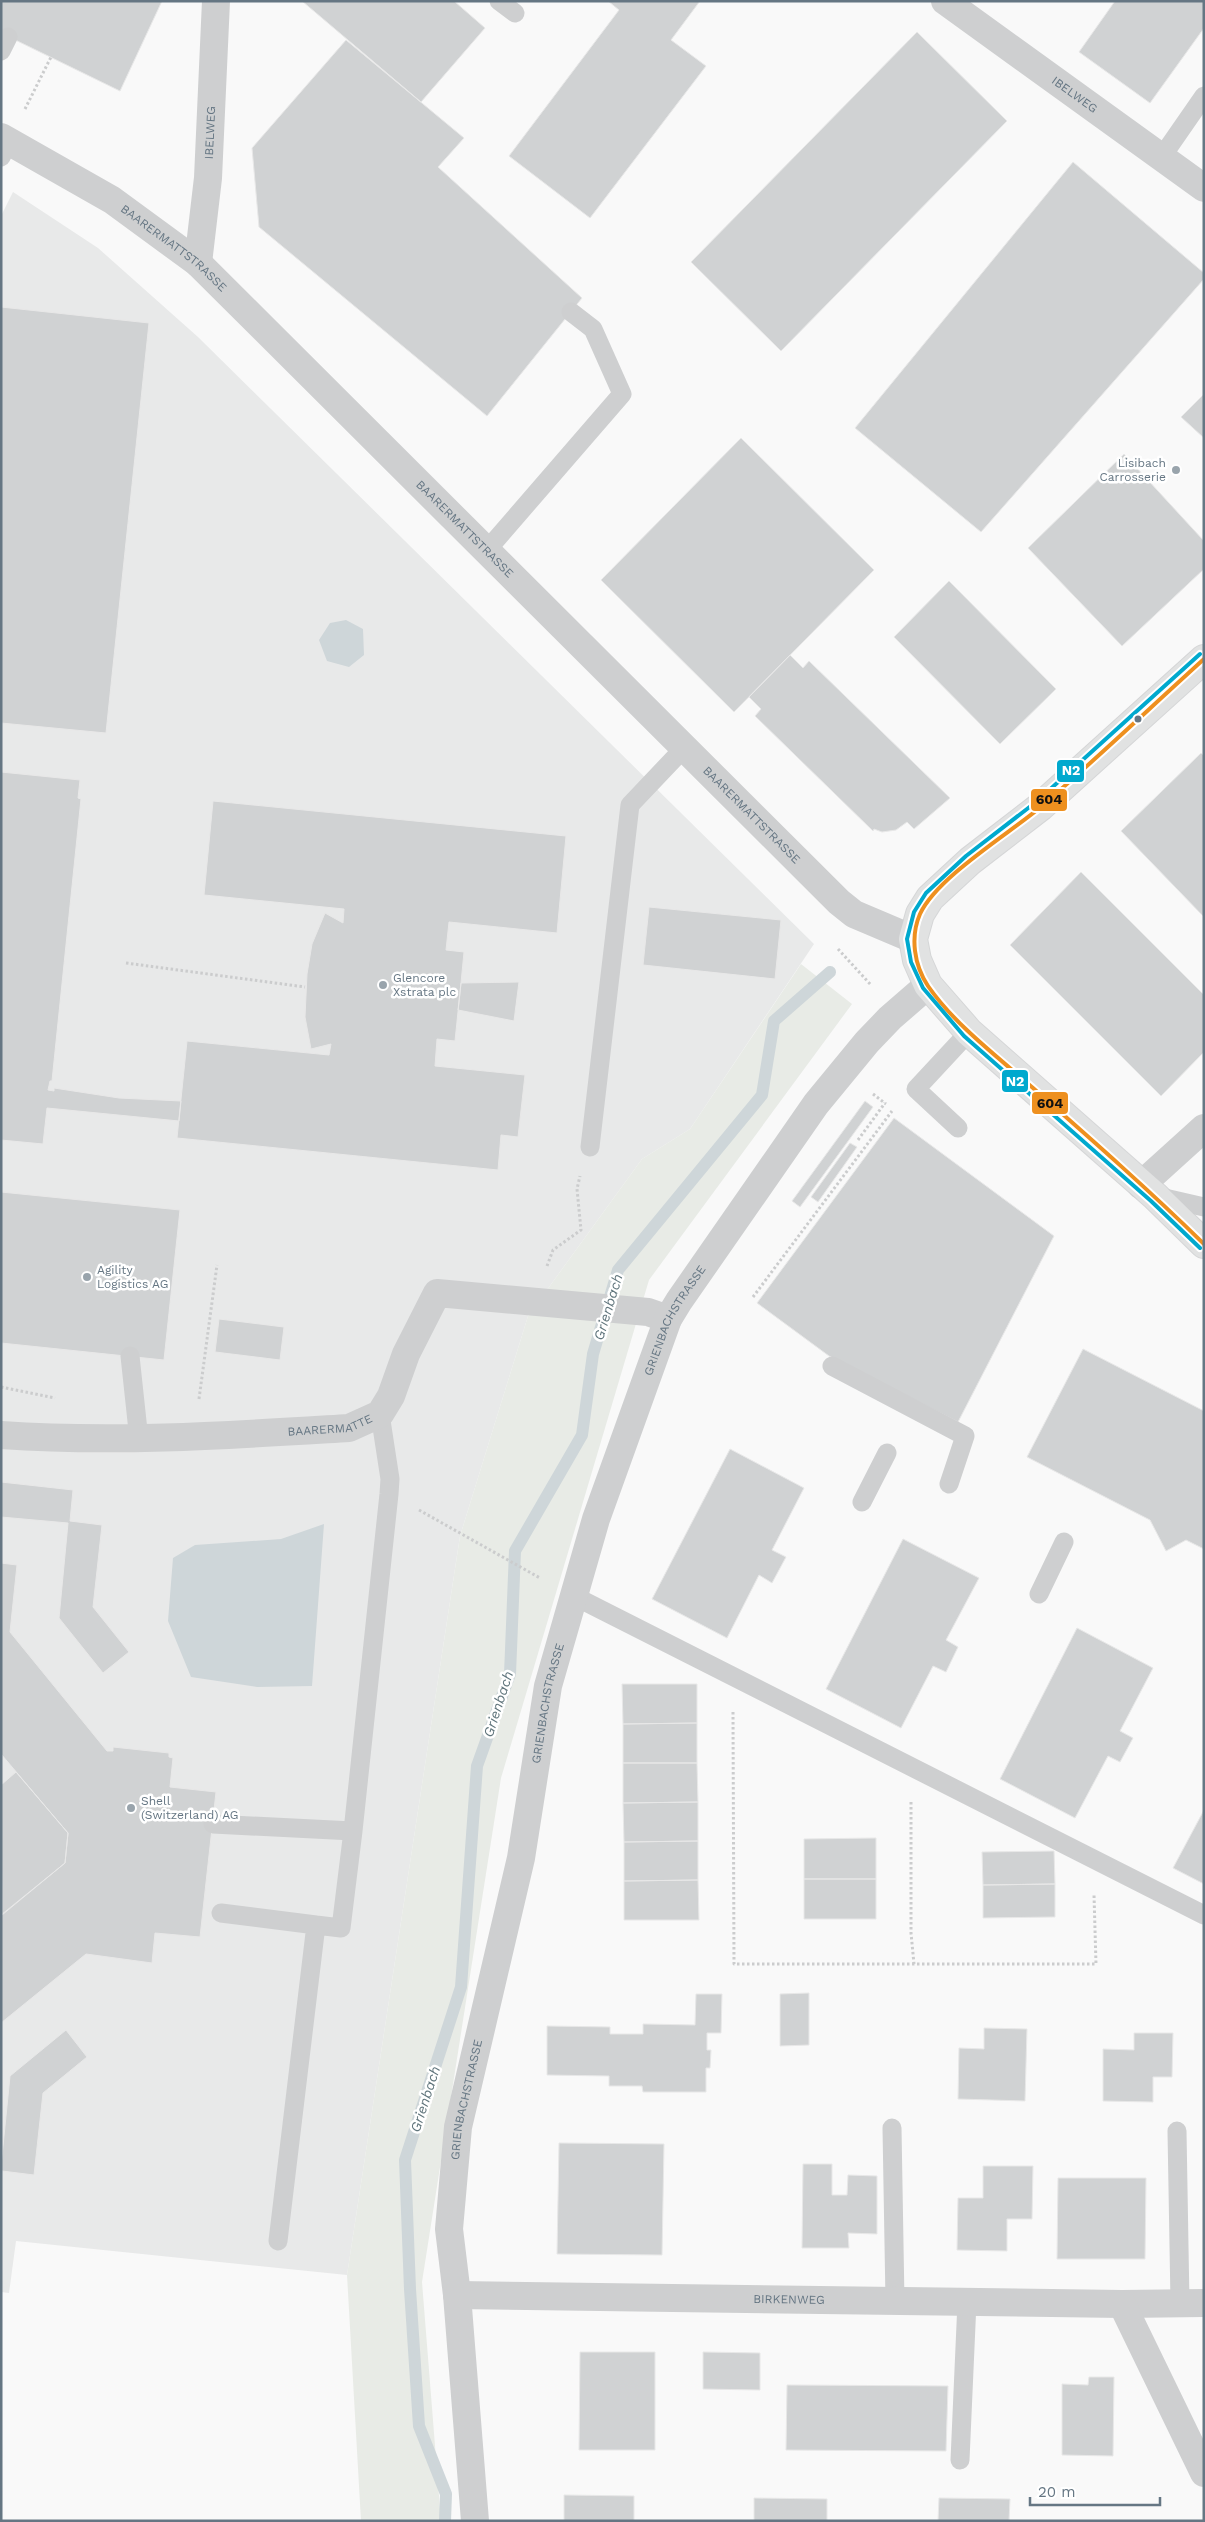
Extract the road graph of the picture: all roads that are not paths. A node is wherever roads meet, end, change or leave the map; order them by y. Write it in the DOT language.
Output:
graph roads {
  1 [pos="216,1"];
  2 [pos="499,1"];
  3 [pos="945,1"];
  4 [pos="515,13"];
  5 [pos="1204,96"];
  6 [pos="4,145"];
  7 [pos="1161,158"];
  8 [pos="1204,188"];
  9 [pos="198,262"];
  10 [pos="571,312"];
  11 [pos="487,550"];
  12 [pos="1204,659"];
  13 [pos="685,747"];
  14 [pos="913,939"];
  15 [pos="928,986"];
  16 [pos="968,1032"];
  17 [pos="958,1128"];
  18 [pos="1204,1128"];
  19 [pos="590,1147"];
  20 [pos="1148,1190"];
  21 [pos="1204,1206"];
  22 [pos="1204,1244"];
  23 [pos="668,1319"];
  24 [pos="130,1356"];
  25 [pos="832,1366"];
  26 [pos="380,1414"];
  27 [pos="1,1435"];
  28 [pos="138,1440"];
  29 [pos="887,1453"];
  30 [pos="949,1484"];
  31 [pos="862,1502"];
  32 [pos="1064,1542"];
  33 [pos="1039,1594"];
  34 [pos="574,1596"];
  35 [pos="213,1824"];
  36 [pos="352,1831"];
  37 [pos="222,1913"];
  38 [pos="1204,1915"];
  39 [pos="316,1925"];
  40 [pos="892,2128"];
  41 [pos="1177,2132"];
  42 [pos="278,2240"];
  43 [pos="457,2295"];
  44 [pos="896,2301"];
  45 [pos="967,2302"];
  46 [pos="1192,2303"];
  47 [pos="1122,2304"];
  48 [pos="960,2460"];
  49 [pos="1204,2473"];
  50 [pos="475,2521"];
  1 -- 9 [label="street, IBELWEG"];
  2 -- 4 [label="lane"];
  3 -- 7 [label="street, IBELWEG"];
  5 -- 7 [label="lane"];
  6 -- 9 [label="street, BAARERMATTSTRASSE"];
  7 -- 8 [label="street, IBELWEG"];
  9 -- 11 [label="street, BAARERMATTSTRASSE"];
  10 -- 11 [label="lane"];
  11 -- 13 [label="street, BAARERMATTSTRASSE"];
  12 -- 14 [label="street"];
  13 -- 14 [label="street, BAARERMATTSTRASSE"];
  13 -- 19 [label="lane"];
  14 -- 15 [label="street"];
  15 -- 16 [label="street"];
  15 -- 23 [label="street, GRIENBACHSTRASSE"];
  16 -- 17 [label="lane"];
  16 -- 20 [label="street"];
  18 -- 20 [label="street"];
  20 -- 21 [label="lane"];
  20 -- 22 [label="street"];
  23 -- 26 [label="street, BAARERMATTE"];
  23 -- 34 [label="street, GRIENBACHSTRASSE"];
  24 -- 28 [label="lane"];
  25 -- 30 [label="lane"];
  26 -- 28 [label="street, BAARERMATTE"];
  26 -- 36 [label="lane"];
  27 -- 28 [label="street, BAARERMATTE"];
  29 -- 31 [label="lane"];
  32 -- 33 [label="lane"];
  34 -- 38 [label="lane"];
  34 -- 43 [label="street, GRIENBACHSTRASSE"];
  35 -- 36 [label="lane"];
  36 -- 39 [label="lane"];
  37 -- 39 [label="lane"];
  39 -- 42 [label="lane"];
  40 -- 44 [label="lane"];
  41 -- 46 [label="lane"];
  43 -- 44 [label="street, BIRKENWEG"];
  43 -- 50 [label="street, GRIENBACHSTRASSE"];
  44 -- 45 [label="street, BIRKENWEG"];
  45 -- 47 [label="street, BIRKENWEG"];
  45 -- 48 [label="lane"];
  46 -- 47 [label="street, BIRKENWEG"];
  47 -- 49 [label="street"];
}
